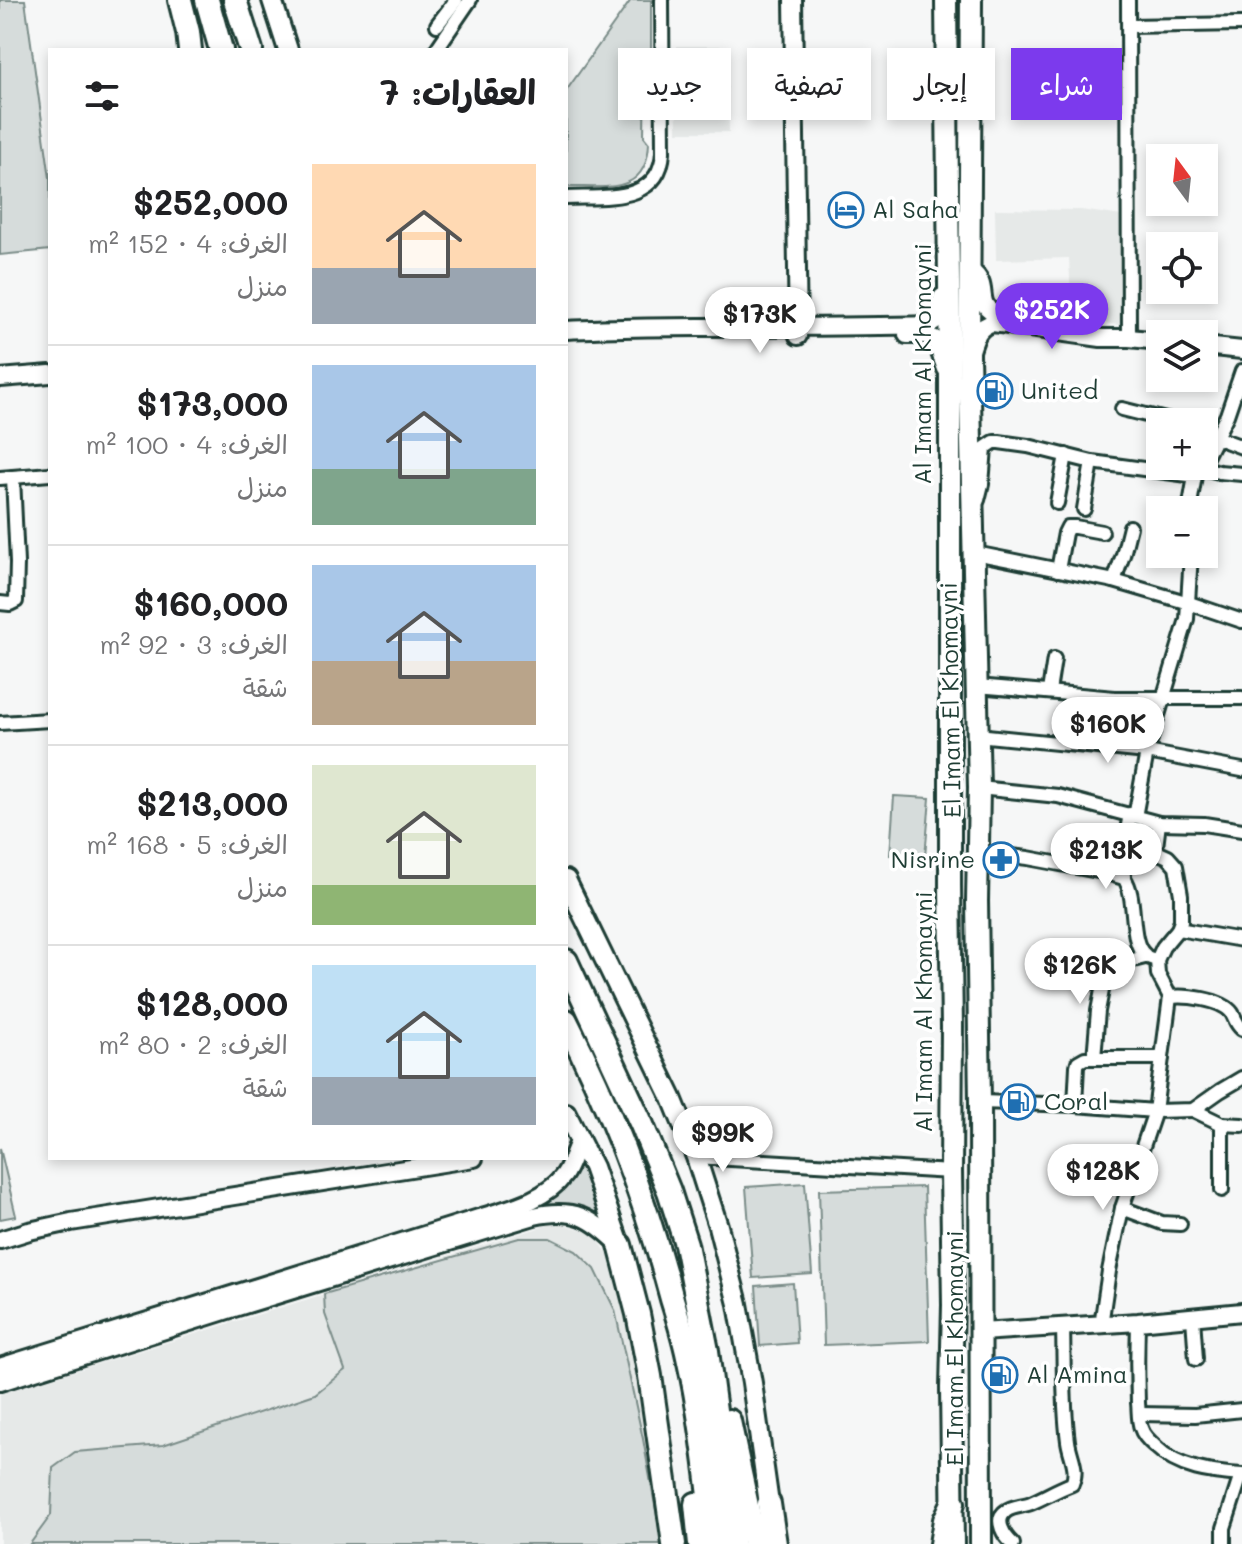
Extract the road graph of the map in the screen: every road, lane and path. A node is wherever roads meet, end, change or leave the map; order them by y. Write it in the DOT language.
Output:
graph roads {
  1 [pos="170,0"];
  2 [pos="180,0"];
  3 [pos="207,0"];
  4 [pos="235,0"];
  5 [pos="242,0"];
  6 [pos="272,0"];
  7 [pos="456,0"];
  8 [pos="470,0"];
  9 [pos="662,0"];
  10 [pos="793,0"];
  11 [pos="946,0"];
  12 [pos="971,0"];
  13 [pos="1128,0"];
  14 [pos="1242,24"];
  15 [pos="437,25"];
  16 [pos="1129,26"];
  17 [pos="187,48"];
  18 [pos="188,48"];
  19 [pos="220,48"];
  20 [pos="250,48"];
  21 [pos="251,48"];
  22 [pos="287,48"];
  23 [pos="437,48"];
  24 [pos="568,198"];
  25 [pos="959,271"];
  26 [pos="993,318"];
  27 [pos="568,330"];
  28 [pos="798,332"];
  29 [pos="568,337"];
  30 [pos="1128,338"];
  31 [pos="1146,340"];
  32 [pos="1218,347"];
  33 [pos="1242,350"];
  34 [pos="969,355"];
  35 [pos="1242,371"];
  36 [pos="48,374"];
  37 [pos="950,377"];
  38 [pos="0,378"];
  39 [pos="1122,409"];
  40 [pos="1146,415"];
  41 [pos="1218,426"];
  42 [pos="1218,439"];
  43 [pos="1242,447"];
  44 [pos="1066,455"];
  45 [pos="1092,462"];
  46 [pos="1146,464"];
  47 [pos="1218,472"];
  48 [pos="48,474"];
  49 [pos="1242,474"];
  50 [pos="6,478"];
  51 [pos="1057,503"];
  52 [pos="973,509"];
  53 [pos="1084,509"];
  54 [pos="1130,527"];
  55 [pos="1102,532"];
  56 [pos="975,553"];
  57 [pos="1190,568"];
  58 [pos="1058,570"];
  59 [pos="1114,581"];
  60 [pos="0,603"];
  61 [pos="1189,603"];
  62 [pos="1242,621"];
  63 [pos="1054,659"];
  64 [pos="977,686"];
  65 [pos="1049,691"];
  66 [pos="1165,698"];
  67 [pos="1242,698"];
  68 [pos="48,720"];
  69 [pos="0,723"];
  70 [pos="977,735"];
  71 [pos="1147,752"];
  72 [pos="1242,770"];
  73 [pos="979,788"];
  74 [pos="1132,816"];
  75 [pos="1159,823"];
  76 [pos="1242,830"];
  77 [pos="978,858"];
  78 [pos="950,864"];
  79 [pos="1124,878"];
  80 [pos="568,884"];
  81 [pos="977,917"];
  82 [pos="950,918"];
  83 [pos="1178,929"];
  84 [pos="1242,940"];
  85 [pos="1049,957"];
  86 [pos="1151,958"];
  87 [pos="1108,959"];
  88 [pos="568,965"];
  89 [pos="1170,997"];
  90 [pos="568,1025"];
  91 [pos="1242,1029"];
  92 [pos="1094,1058"];
  93 [pos="1162,1058"];
  94 [pos="1242,1078"];
  95 [pos="980,1102"];
  96 [pos="1075,1105"];
  97 [pos="1193,1110"];
  98 [pos="1155,1111"];
  99 [pos="1222,1124"];
  100 [pos="1242,1125"];
  101 [pos="574,1137"];
  102 [pos="696,1157"];
  103 [pos="461,1160"];
  104 [pos="951,1172"];
  105 [pos="1222,1190"];
  106 [pos="1122,1208"];
  107 [pos="1180,1224"];
  108 [pos="0,1240"];
  109 [pos="620,1245"];
  110 [pos="1242,1312"];
  111 [pos="1193,1318"];
  112 [pos="1138,1322"];
  113 [pos="1101,1325"];
  114 [pos="1063,1327"];
  115 [pos="981,1332"];
  116 [pos="698,1353"];
  117 [pos="1196,1359"];
  118 [pos="0,1367"];
  119 [pos="0,1382"];
  120 [pos="1242,1410"];
  121 [pos="1139,1414"];
  122 [pos="1242,1475"];
  123 [pos="953,1503"];
  124 [pos="769,1504"];
  125 [pos="751,1520"];
  126 [pos="674,1544"];
  127 [pos="700,1544"];
  128 [pos="716,1544"];
  129 [pos="733,1544"];
  130 [pos="755,1544"];
  131 [pos="765,1544"];
  132 [pos="775,1544"];
  133 [pos="941,1544"];
  134 [pos="953,1544"];
  135 [pos="981,1544"];
  136 [pos="1013,1544"];
  137 [pos="1224,1544"];
  1 -- 17 [label="main road"];
  2 -- 18 [label="highway"];
  3 -- 19 [label="highway"];
  4 -- 20 [label="highway"];
  5 -- 21 [label="highway"];
  6 -- 22 [label="main road"];
  7 -- 15 [label="street"];
  8 -- 23 [label="street"];
  9 -- 24 [label="street"];
  10 -- 28 [label="street"];
  11 -- 25 [label="highway, Al Imam Al Khomayni"];
  12 -- 25 [label="highway, El Imam El Khomayni"];
  13 -- 16 [label="street"];
  14 -- 16 [label="street"];
  16 -- 30 [label="street"];
  25 -- 26 [label="street"];
  25 -- 28 [label="street"];
  25 -- 34 [label="highway, El Imam El Khomayni"];
  25 -- 37 [label="highway, Al Imam Al Khomayni"];
  26 -- 30 [label="street"];
  26 -- 34 [label="street"];
  27 -- 28 [label="street"];
  28 -- 29 [label="street"];
  28 -- 37 [label="street"];
  30 -- 31 [label="street"];
  32 -- 33 [label="street"];
  34 -- 52 [label="highway, El Imam El Khomayni"];
  35 -- 41 [label="street"];
  36 -- 38 [label="street"];
  37 -- 78 [label="highway, Al Imam Al Khomayni"];
  39 -- 40 [label="street"];
  42 -- 43 [label="street"];
  44 -- 45 [label="street"];
  44 -- 51 [label="street"];
  44 -- 52 [label="street"];
  45 -- 46 [label="street"];
  45 -- 53 [label="street"];
  47 -- 49 [label="street"];
  48 -- 50 [label="street"];
  50 -- 60 [label="street"];
  52 -- 56 [label="highway, El Imam El Khomayni"];
  54 -- 59 [label="street"];
  55 -- 58 [label="street"];
  56 -- 58 [label="street"];
  56 -- 64 [label="highway, El Imam El Khomayni"];
  57 -- 61 [label="street"];
  58 -- 59 [label="street"];
  59 -- 61 [label="street"];
  61 -- 62 [label="street"];
  61 -- 66 [label="street"];
  63 -- 65 [label="street"];
  64 -- 65 [label="street"];
  64 -- 70 [label="highway, El Imam El Khomayni"];
  65 -- 66 [label="street"];
  66 -- 67 [label="street"];
  66 -- 71 [label="street"];
  68 -- 69 [label="street"];
  70 -- 71 [label="street"];
  70 -- 73 [label="highway, El Imam El Khomayni"];
  71 -- 72 [label="street"];
  71 -- 74 [label="street"];
  73 -- 74 [label="street"];
  73 -- 77 [label="highway, El Imam El Khomayni"];
  74 -- 75 [label="street"];
  74 -- 79 [label="street"];
  75 -- 76 [label="street"];
  75 -- 83 [label="street"];
  77 -- 78 [label="highway"];
  77 -- 79 [label="street"];
  77 -- 81 [label="highway, El Imam El Khomayni"];
  78 -- 82 [label="highway, Al Imam Al Khomayni"];
  79 -- 86 [label="street"];
  80 -- 102 [label="main road"];
  81 -- 82 [label="highway"];
  81 -- 95 [label="highway, El Imam El Khomayni"];
  82 -- 104 [label="highway, Al Imam Al Khomayni"];
  83 -- 84 [label="street"];
  83 -- 86 [label="street"];
  85 -- 87 [label="street"];
  86 -- 87 [label="street"];
  86 -- 89 [label="street"];
  87 -- 92 [label="street"];
  88 -- 116 [label="highway"];
  89 -- 91 [label="street"];
  89 -- 93 [label="street"];
  90 -- 116 [label="highway"];
  92 -- 93 [label="street"];
  92 -- 96 [label="street"];
  93 -- 98 [label="street"];
  94 -- 97 [label="street"];
  95 -- 96 [label="street"];
  95 -- 115 [label="highway, El Imam El Khomayni"];
  96 -- 98 [label="street"];
  97 -- 98 [label="street"];
  97 -- 99 [label="street"];
  98 -- 106 [label="street"];
  99 -- 100 [label="street"];
  99 -- 105 [label="street"];
  101 -- 109 [label="main road"];
  101 -- 118 [label="street"];
  102 -- 104 [label="street"];
  102 -- 124 [label="main road"];
  103 -- 108 [label="street"];
  104 -- 123 [label="highway, Al Imam Al Khomayni"];
  106 -- 107 [label="street"];
  106 -- 113 [label="street"];
  109 -- 119 [label="street"];
  109 -- 126 [label="highway"];
  110 -- 111 [label="street"];
  111 -- 112 [label="street"];
  111 -- 117 [label="street"];
  112 -- 113 [label="street"];
  112 -- 121 [label="street"];
  113 -- 114 [label="street"];
  114 -- 115 [label="street"];
  114 -- 136 [label="street"];
  115 -- 135 [label="highway, El Imam El Khomayni"];
  116 -- 125 [label="highway"];
  116 -- 127 [label="highway"];
  116 -- 128 [label="highway"];
  116 -- 129 [label="highway"];
  120 -- 121 [label="street"];
  121 -- 122 [label="street"];
  122 -- 137 [label="street"];
  123 -- 133 [label="highway"];
  123 -- 134 [label="highway, Al Imam Al Khomayni"];
  124 -- 132 [label="highway"];
  125 -- 130 [label="highway"];
  125 -- 131 [label="highway"];
}
